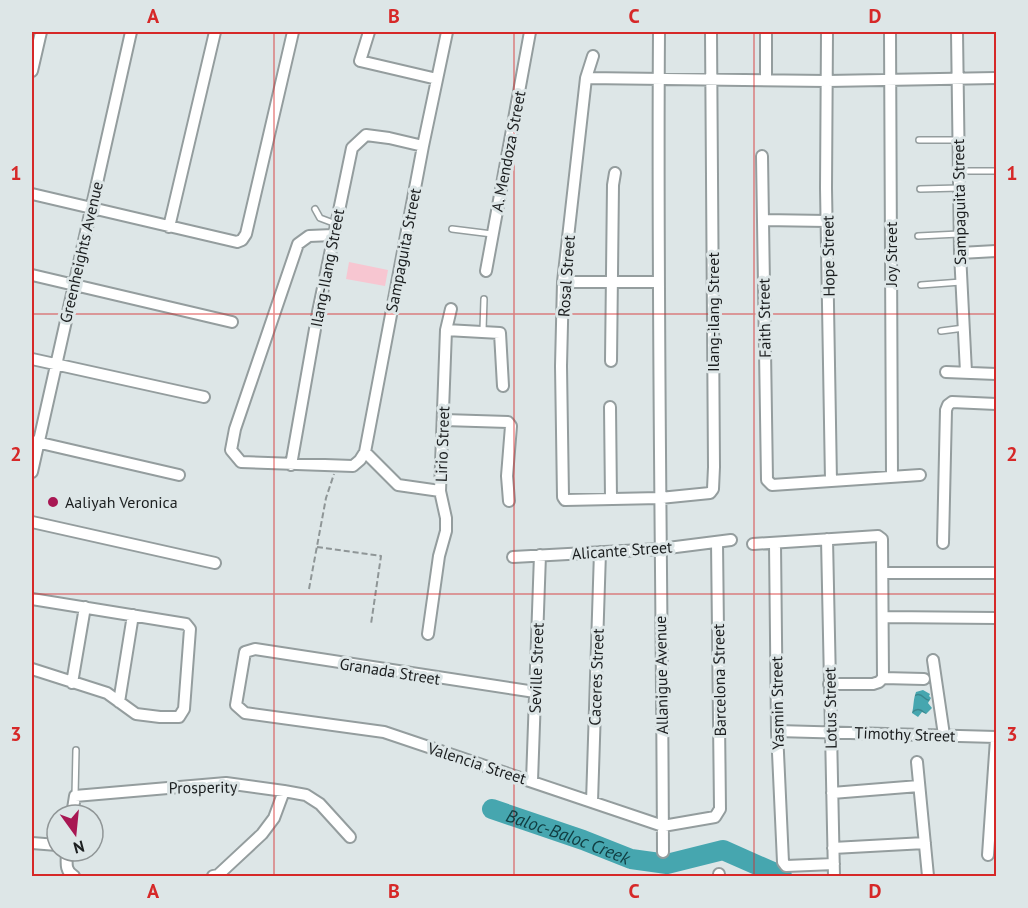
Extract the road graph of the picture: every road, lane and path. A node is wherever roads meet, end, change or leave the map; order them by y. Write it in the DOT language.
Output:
graph roads {
  1 [pos="40,32"];
  2 [pos="131,32"];
  3 [pos="215,32"];
  4 [pos="293,32"];
  5 [pos="369,32"];
  6 [pos="447,32"];
  7 [pos="530,32"];
  8 [pos="659,32"];
  9 [pos="711,32"];
  10 [pos="766,32"];
  11 [pos="827,32"];
  12 [pos="890,32"];
  13 [pos="957,32"];
  14 [pos="593,56"];
  15 [pos="32,71"];
  16 [pos="586,78"];
  17 [pos="712,78"];
  18 [pos="957,78"];
  19 [pos="996,78"];
  20 [pos="437,79"];
  21 [pos="658,79"];
  22 [pos="891,80"];
  23 [pos="766,81"];
  24 [pos="827,81"];
  25 [pos="919,140"];
  26 [pos="958,140"];
  27 [pos="423,146"];
  28 [pos="762,156"];
  29 [pos="959,171"];
  30 [pos="996,171"];
  31 [pos="615,173"];
  32 [pos="959,188"];
  33 [pos="920,189"];
  34 [pos="32,194"];
  35 [pos="91,207"];
  36 [pos="315,209"];
  37 [pos="763,220"];
  38 [pos="827,221"];
  39 [pos="169,227"];
  40 [pos="452,229"];
  41 [pos="334,230"];
  42 [pos="492,234"];
  43 [pos="959,234"];
  44 [pos="918,236"];
  45 [pos="996,251"];
  46 [pos="960,253"];
  47 [pos="486,271"];
  48 [pos="32,275"];
  49 [pos="612,281"];
  50 [pos="563,282"];
  51 [pos="659,282"];
  52 [pos="961,282"];
  53 [pos="74,284"];
  54 [pos="921,285"];
  55 [pos="484,299"];
  56 [pos="451,309"];
  57 [pos="232,322"];
  58 [pos="964,328"];
  59 [pos="446,330"];
  60 [pos="483,330"];
  61 [pos="941,331"];
  62 [pos="32,359"];
  63 [pos="611,361"];
  64 [pos="56,364"];
  65 [pos="946,372"];
  66 [pos="966,372"];
  67 [pos="996,374"];
  68 [pos="503,386"];
  69 [pos="204,398"];
  70 [pos="996,404"];
  71 [pos="610,406"];
  72 [pos="444,420"];
  73 [pos="35,442"];
  74 [pos="365,452"];
  75 [pos="291,465"];
  76 [pos="336,466"];
  77 [pos="32,472"];
  78 [pos="179,475"];
  79 [pos="920,475"];
  80 [pos="892,476"];
  81 [pos="831,481"];
  82 [pos="440,491"];
  83 [pos="660,498"];
  84 [pos="611,499"];
  85 [pos="509,501"];
  86 [pos="32,522"];
  87 [pos="827,539"];
  88 [pos="730,540"];
  89 [pos="717,542"];
  90 [pos="943,543"];
  91 [pos="753,544"];
  92 [pos="775,544"];
  93 [pos="317,547"];
  94 [pos="660,549"];
  95 [pos="600,552"];
  96 [pos="540,555"];
  97 [pos="513,557"];
  98 [pos="215,563"];
  99 [pos="883,573"];
  100 [pos="996,573"];
  101 [pos="309,589"];
  102 [pos="32,599"];
  103 [pos="85,608"];
  104 [pos="133,615"];
  105 [pos="883,618"];
  106 [pos="996,618"];
  107 [pos="371,624"];
  108 [pos="428,634"];
  109 [pos="933,660"];
  110 [pos="32,669"];
  111 [pos="883,678"];
  112 [pos="924,679"];
  113 [pos="72,683"];
  114 [pos="829,684"];
  115 [pos="535,692"];
  116 [pos="119,702"];
  117 [pos="236,705"];
  118 [pos="777,730"];
  119 [pos="830,731"];
  120 [pos="944,735"];
  121 [pos="996,738"];
  122 [pos="76,750"];
  123 [pos="917,762"];
  124 [pos="532,781"];
  125 [pos="919,786"];
  126 [pos="284,791"];
  127 [pos="832,793"];
  128 [pos="75,796"];
  129 [pos="592,802"];
  130 [pos="74,803"];
  131 [pos="715,817"];
  132 [pos="663,826"];
  133 [pos="350,837"];
  134 [pos="924,843"];
  135 [pos="833,848"];
  136 [pos="663,852"];
  137 [pos="988,855"];
  138 [pos="834,864"];
  139 [pos="213,876"];
  140 [pos="834,876"];
  141 [pos="928,876"];
  1 -- 15 [label="street"];
  2 -- 35 [label="street, Greenheights Avenue"];
  3 -- 39 [label="street"];
  4 -- 39 [label="street"];
  5 -- 20 [label="street"];
  6 -- 20 [label="street, Sampaguita Street"];
  7 -- 42 [label="street, A. Mendoza Street"];
  8 -- 21 [label="street"];
  9 -- 17 [label="street"];
  10 -- 23 [label="street"];
  11 -- 24 [label="street, Hope Street"];
  12 -- 22 [label="street, Joy Street"];
  13 -- 18 [label="street, Sampaguita Street"];
  14 -- 16 [label="street, Rosal Street"];
  16 -- 21 [label="street"];
  16 -- 50 [label="street, Rosal Street"];
  17 -- 21 [label="street"];
  17 -- 23 [label="street"];
  17 -- 83 [label="street, Ilang-ilang Street"];
  18 -- 19 [label="street"];
  18 -- 22 [label="street"];
  18 -- 26 [label="street, Sampaguita Street"];
  20 -- 27 [label="street, Sampaguita Street"];
  21 -- 51 [label="street"];
  22 -- 24 [label="street"];
  22 -- 80 [label="street, Joy Street"];
  23 -- 24 [label="street"];
  24 -- 38 [label="street, Hope Street"];
  25 -- 26 [label="lane"];
  26 -- 29 [label="street, Sampaguita Street"];
  27 -- 41 [label="street, Ilang-Ilang Street"];
  27 -- 74 [label="street, Sampaguita Street"];
  28 -- 37 [label="street, Faith Street"];
  29 -- 30 [label="lane"];
  29 -- 32 [label="street, Sampaguita Street"];
  31 -- 49 [label="street"];
  32 -- 33 [label="lane"];
  32 -- 43 [label="street, Sampaguita Street"];
  34 -- 35 [label="street"];
  35 -- 39 [label="street"];
  35 -- 53 [label="street, Greenheights Avenue"];
  36 -- 41 [label="lane"];
  37 -- 38 [label="street"];
  37 -- 81 [label="street, Faith Street"];
  38 -- 81 [label="street, Hope Street"];
  40 -- 42 [label="lane"];
  41 -- 75 [label="street, Ilang-Ilang Street"];
  41 -- 75 [label="street"];
  42 -- 47 [label="street, A. Mendoza Street"];
  43 -- 44 [label="lane"];
  43 -- 46 [label="street, Sampaguita Street"];
  45 -- 46 [label="street"];
  46 -- 52 [label="street, Sampaguita Street"];
  48 -- 53 [label="street"];
  49 -- 50 [label="street"];
  49 -- 51 [label="street"];
  49 -- 63 [label="street"];
  50 -- 84 [label="street, Rosal Street"];
  51 -- 83 [label="street"];
  52 -- 54 [label="lane"];
  52 -- 58 [label="street, Sampaguita Street"];
  53 -- 57 [label="street"];
  53 -- 64 [label="street, Greenheights Avenue"];
  55 -- 60 [label="lane"];
  56 -- 59 [label="street, Lirio Street"];
  58 -- 61 [label="lane"];
  58 -- 66 [label="street, Sampaguita Street"];
  59 -- 60 [label="street"];
  59 -- 72 [label="street, Lirio Street"];
  60 -- 68 [label="street"];
  62 -- 64 [label="street"];
  64 -- 69 [label="street"];
  64 -- 73 [label="street, Greenheights Avenue"];
  65 -- 66 [label="street"];
  66 -- 67 [label="street"];
  70 -- 90 [label="street"];
  71 -- 84 [label="street"];
  72 -- 82 [label="street, Lirio Street"];
  72 -- 85 [label="street"];
  73 -- 77 [label="street, Greenheights Avenue"];
  73 -- 78 [label="street"];
  74 -- 76 [label="street, Sampaguita Street"];
  74 -- 82 [label="street, Lirio Street"];
  75 -- 76 [label="street"];
  76 -- 93 [label="path"];
  79 -- 80 [label="street"];
  80 -- 81 [label="street"];
  82 -- 108 [label="street"];
  83 -- 84 [label="street"];
  83 -- 94 [label="street, Allanigue Avenue"];
  86 -- 98 [label="street"];
  87 -- 92 [label="street"];
  87 -- 99 [label="street"];
  87 -- 114 [label="street, Lotus Street"];
  88 -- 89 [label="street, Alicante Street"];
  89 -- 94 [label="street, Alicante Street"];
  89 -- 131 [label="street, Barcelona Street"];
  91 -- 92 [label="street"];
  92 -- 118 [label="street, Yasmin Street"];
  93 -- 101 [label="path"];
  93 -- 107 [label="path"];
  94 -- 95 [label="street, Alicante Street"];
  94 -- 132 [label="street, Allanigue Avenue"];
  95 -- 96 [label="street, Alicante Street"];
  95 -- 129 [label="street, Caceres Street"];
  96 -- 97 [label="street, Alicante Street"];
  96 -- 115 [label="street, Seville Street"];
  99 -- 100 [label="street"];
  99 -- 105 [label="street"];
  102 -- 103 [label="street"];
  103 -- 104 [label="street"];
  103 -- 113 [label="street"];
  104 -- 116 [label="street"];
  104 -- 116 [label="street"];
  105 -- 106 [label="street"];
  105 -- 111 [label="street"];
  109 -- 120 [label="street"];
  110 -- 113 [label="street"];
  111 -- 112 [label="street"];
  111 -- 114 [label="street"];
  113 -- 116 [label="street"];
  114 -- 119 [label="street, Lotus Street"];
  115 -- 117 [label="street, Granada Street"];
  115 -- 124 [label="street, Seville Street"];
  117 -- 124 [label="street, Valencia Street"];
  118 -- 119 [label="street, Timothy Street"];
  118 -- 138 [label="street, Yasmin Street"];
  119 -- 120 [label="street, Timothy Street"];
  119 -- 127 [label="street, Lotus Street"];
  120 -- 121 [label="street, Timothy Street"];
  121 -- 137 [label="street"];
  122 -- 128 [label="lane"];
  123 -- 125 [label="street"];
  124 -- 129 [label="street, Valencia Street"];
  125 -- 127 [label="street"];
  125 -- 134 [label="street"];
  126 -- 128 [label="street, Prosperity"];
  126 -- 133 [label="street, Prosperity"];
  126 -- 139 [label="street"];
  127 -- 135 [label="street, Lotus Street"];
  128 -- 130 [label="street"];
  129 -- 132 [label="street, Valencia Street"];
  131 -- 132 [label="street, Valencia Street"];
  132 -- 136 [label="street, Allanigue Avenue"];
  134 -- 135 [label="street"];
  134 -- 141 [label="street"];
  135 -- 138 [label="street, Lotus Street"];
  138 -- 140 [label="street, Lotus Street"];
}
